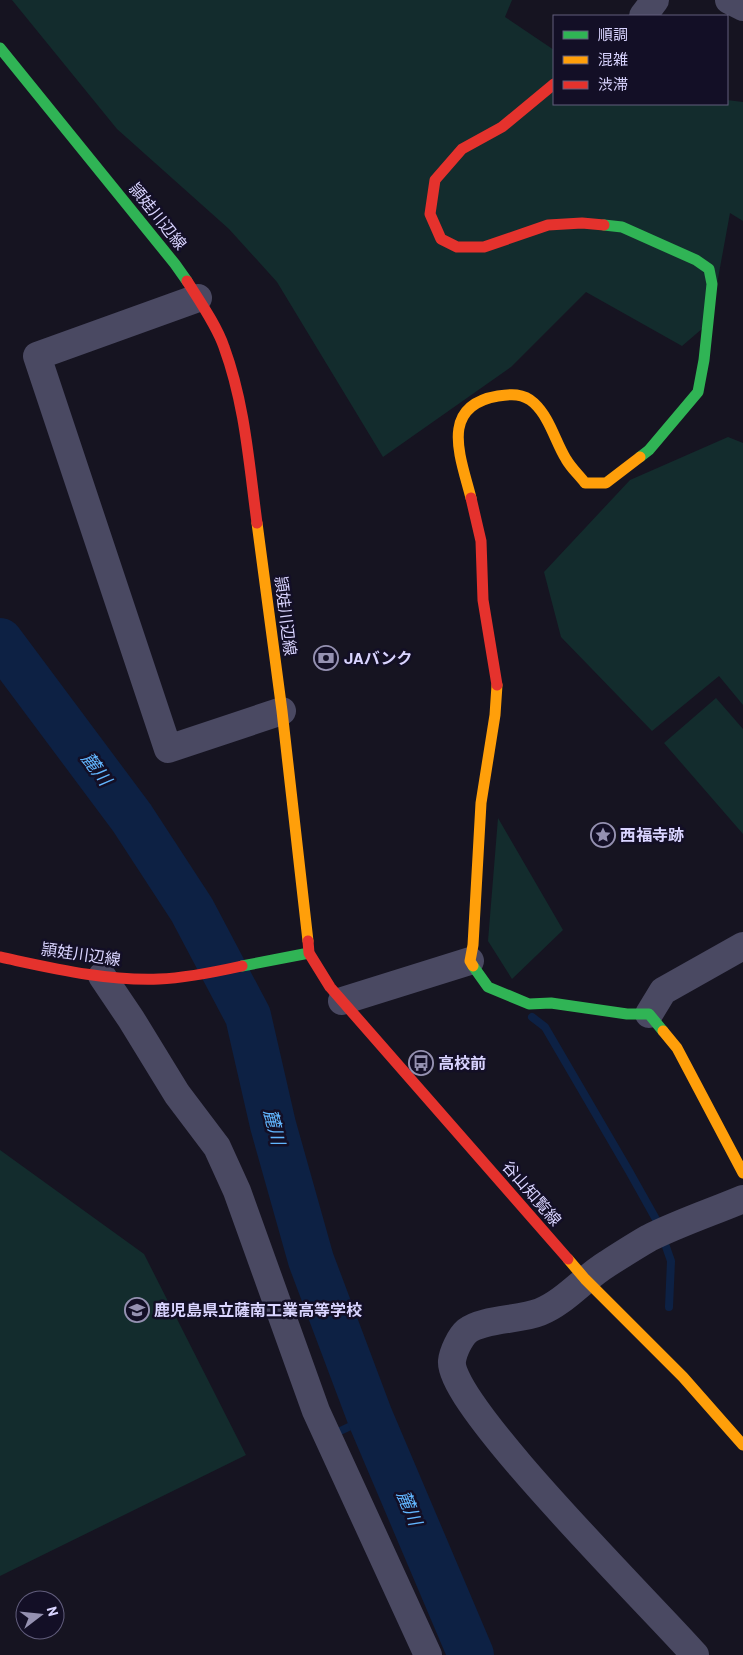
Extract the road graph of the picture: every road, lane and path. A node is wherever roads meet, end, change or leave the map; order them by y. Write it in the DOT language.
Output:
graph roads {
  1 [pos="655,0"];
  2 [pos="729,0"];
  3 [pos="743,7"];
  4 [pos="644,15"];
  5 [pos="0,48"];
  6 [pos="553,85"];
  7 [pos="198,298"];
  8 [pos="282,711"];
  9 [pos="743,946"];
  10 [pos="309,953"];
  11 [pos="0,957"];
  12 [pos="470,961"];
  13 [pos="102,976"];
  14 [pos="342,1001"];
  15 [pos="649,1014"];
  16 [pos="743,1173"];
  17 [pos="743,1199"];
  18 [pos="585,1279"];
  19 [pos="743,1445"];
  20 [pos="428,1655"];
  21 [pos="696,1655"];
  1 -- 4 [label="street"];
  2 -- 3 [label="street"];
  5 -- 7 [label="main road, 頴娃川辺線"];
  6 -- 12 [label="main road"];
  7 -- 8 [label="main road, 頴娃川辺線"];
  7 -- 8 [label="street"];
  8 -- 10 [label="main road, 頴娃川辺線"];
  9 -- 15 [label="street"];
  10 -- 13 [label="main road, 頴娃川辺線"];
  10 -- 14 [label="main road, 谷山知覧線"];
  11 -- 13 [label="main road, 頴娃川辺線"];
  12 -- 14 [label="street"];
  12 -- 15 [label="main road"];
  13 -- 20 [label="street"];
  14 -- 18 [label="main road, 谷山知覧線"];
  15 -- 16 [label="main road"];
  17 -- 18 [label="street"];
  18 -- 19 [label="main road, 谷山知覧線"];
  18 -- 21 [label="street"];
}
